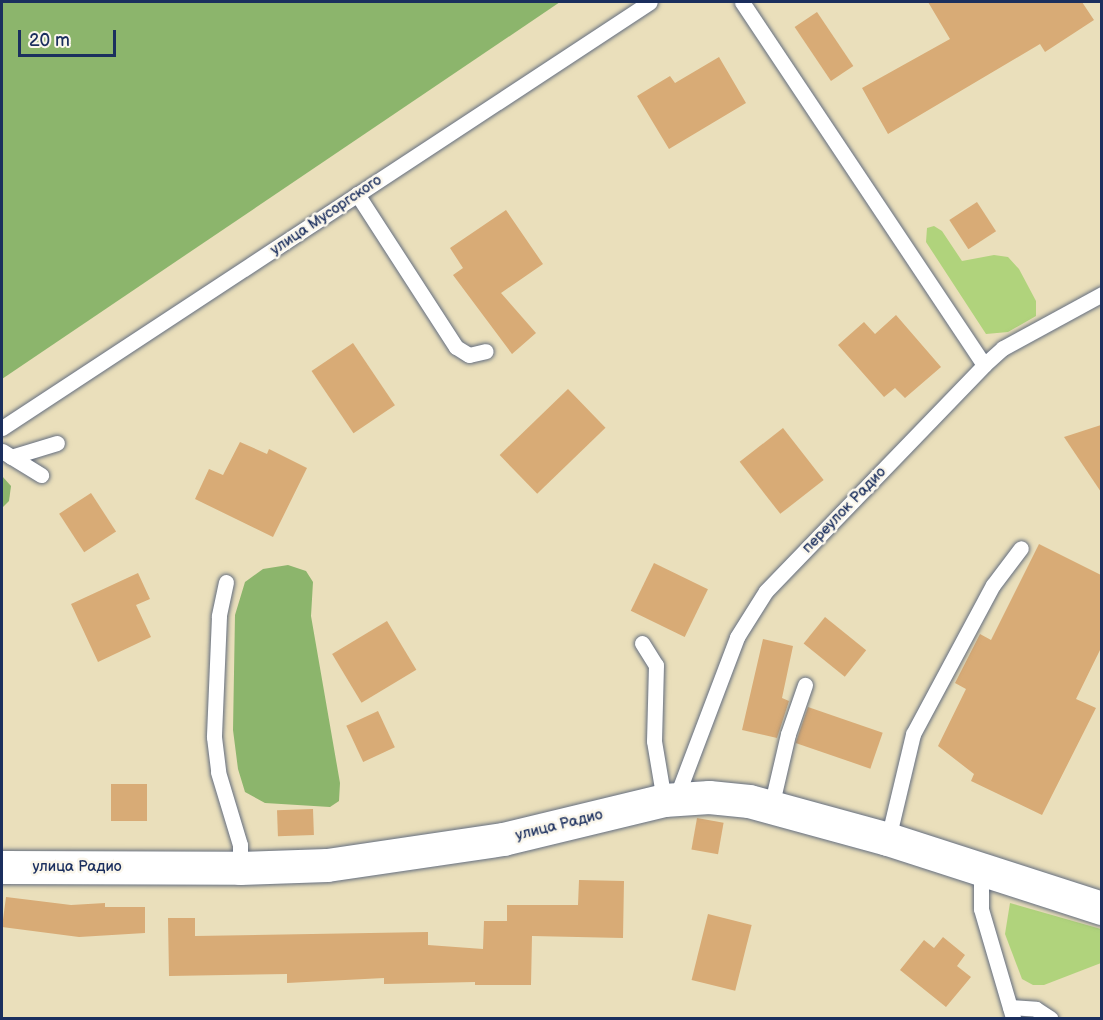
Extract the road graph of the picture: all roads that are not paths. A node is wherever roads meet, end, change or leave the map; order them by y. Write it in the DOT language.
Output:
graph roads {
  1 [pos="650,2"];
  2 [pos="742,2"];
  3 [pos="357,194"];
  4 [pos="1101,294"];
  5 [pos="486,351"];
  6 [pos="984,365"];
  7 [pos="2,428"];
  8 [pos="57,443"];
  9 [pos="6,454"];
  10 [pos="41,475"];
  11 [pos="1021,549"];
  12 [pos="226,582"];
  13 [pos="642,643"];
  14 [pos="805,685"];
  15 [pos="670,799"];
  16 [pos="771,807"];
  17 [pos="888,838"];
  18 [pos="2,867"];
  19 [pos="240,868"];
  20 [pos="981,870"];
  21 [pos="1101,908"];
  22 [pos="1012,1013"];
  23 [pos="1050,1018"];
  1 -- 3 [label="lane, улица Мусоргского"];
  2 -- 6 [label="lane"];
  3 -- 5 [label="lane"];
  3 -- 7 [label="lane, улица Мусоргского"];
  4 -- 6 [label="lane, переулок Радио"];
  6 -- 15 [label="lane, переулок Радио"];
  8 -- 9 [label="lane"];
  9 -- 10 [label="lane"];
  11 -- 17 [label="lane"];
  12 -- 19 [label="lane"];
  13 -- 15 [label="lane"];
  14 -- 16 [label="lane"];
  15 -- 16 [label="main road, улица Радио"];
  15 -- 19 [label="main road, улица Радио"];
  16 -- 17 [label="main road, улица Радио"];
  17 -- 20 [label="main road, улица Радио"];
  18 -- 19 [label="main road, улица Радио"];
  20 -- 21 [label="main road, улица Радио"];
  20 -- 22 [label="lane"];
  22 -- 23 [label="lane"];
}
